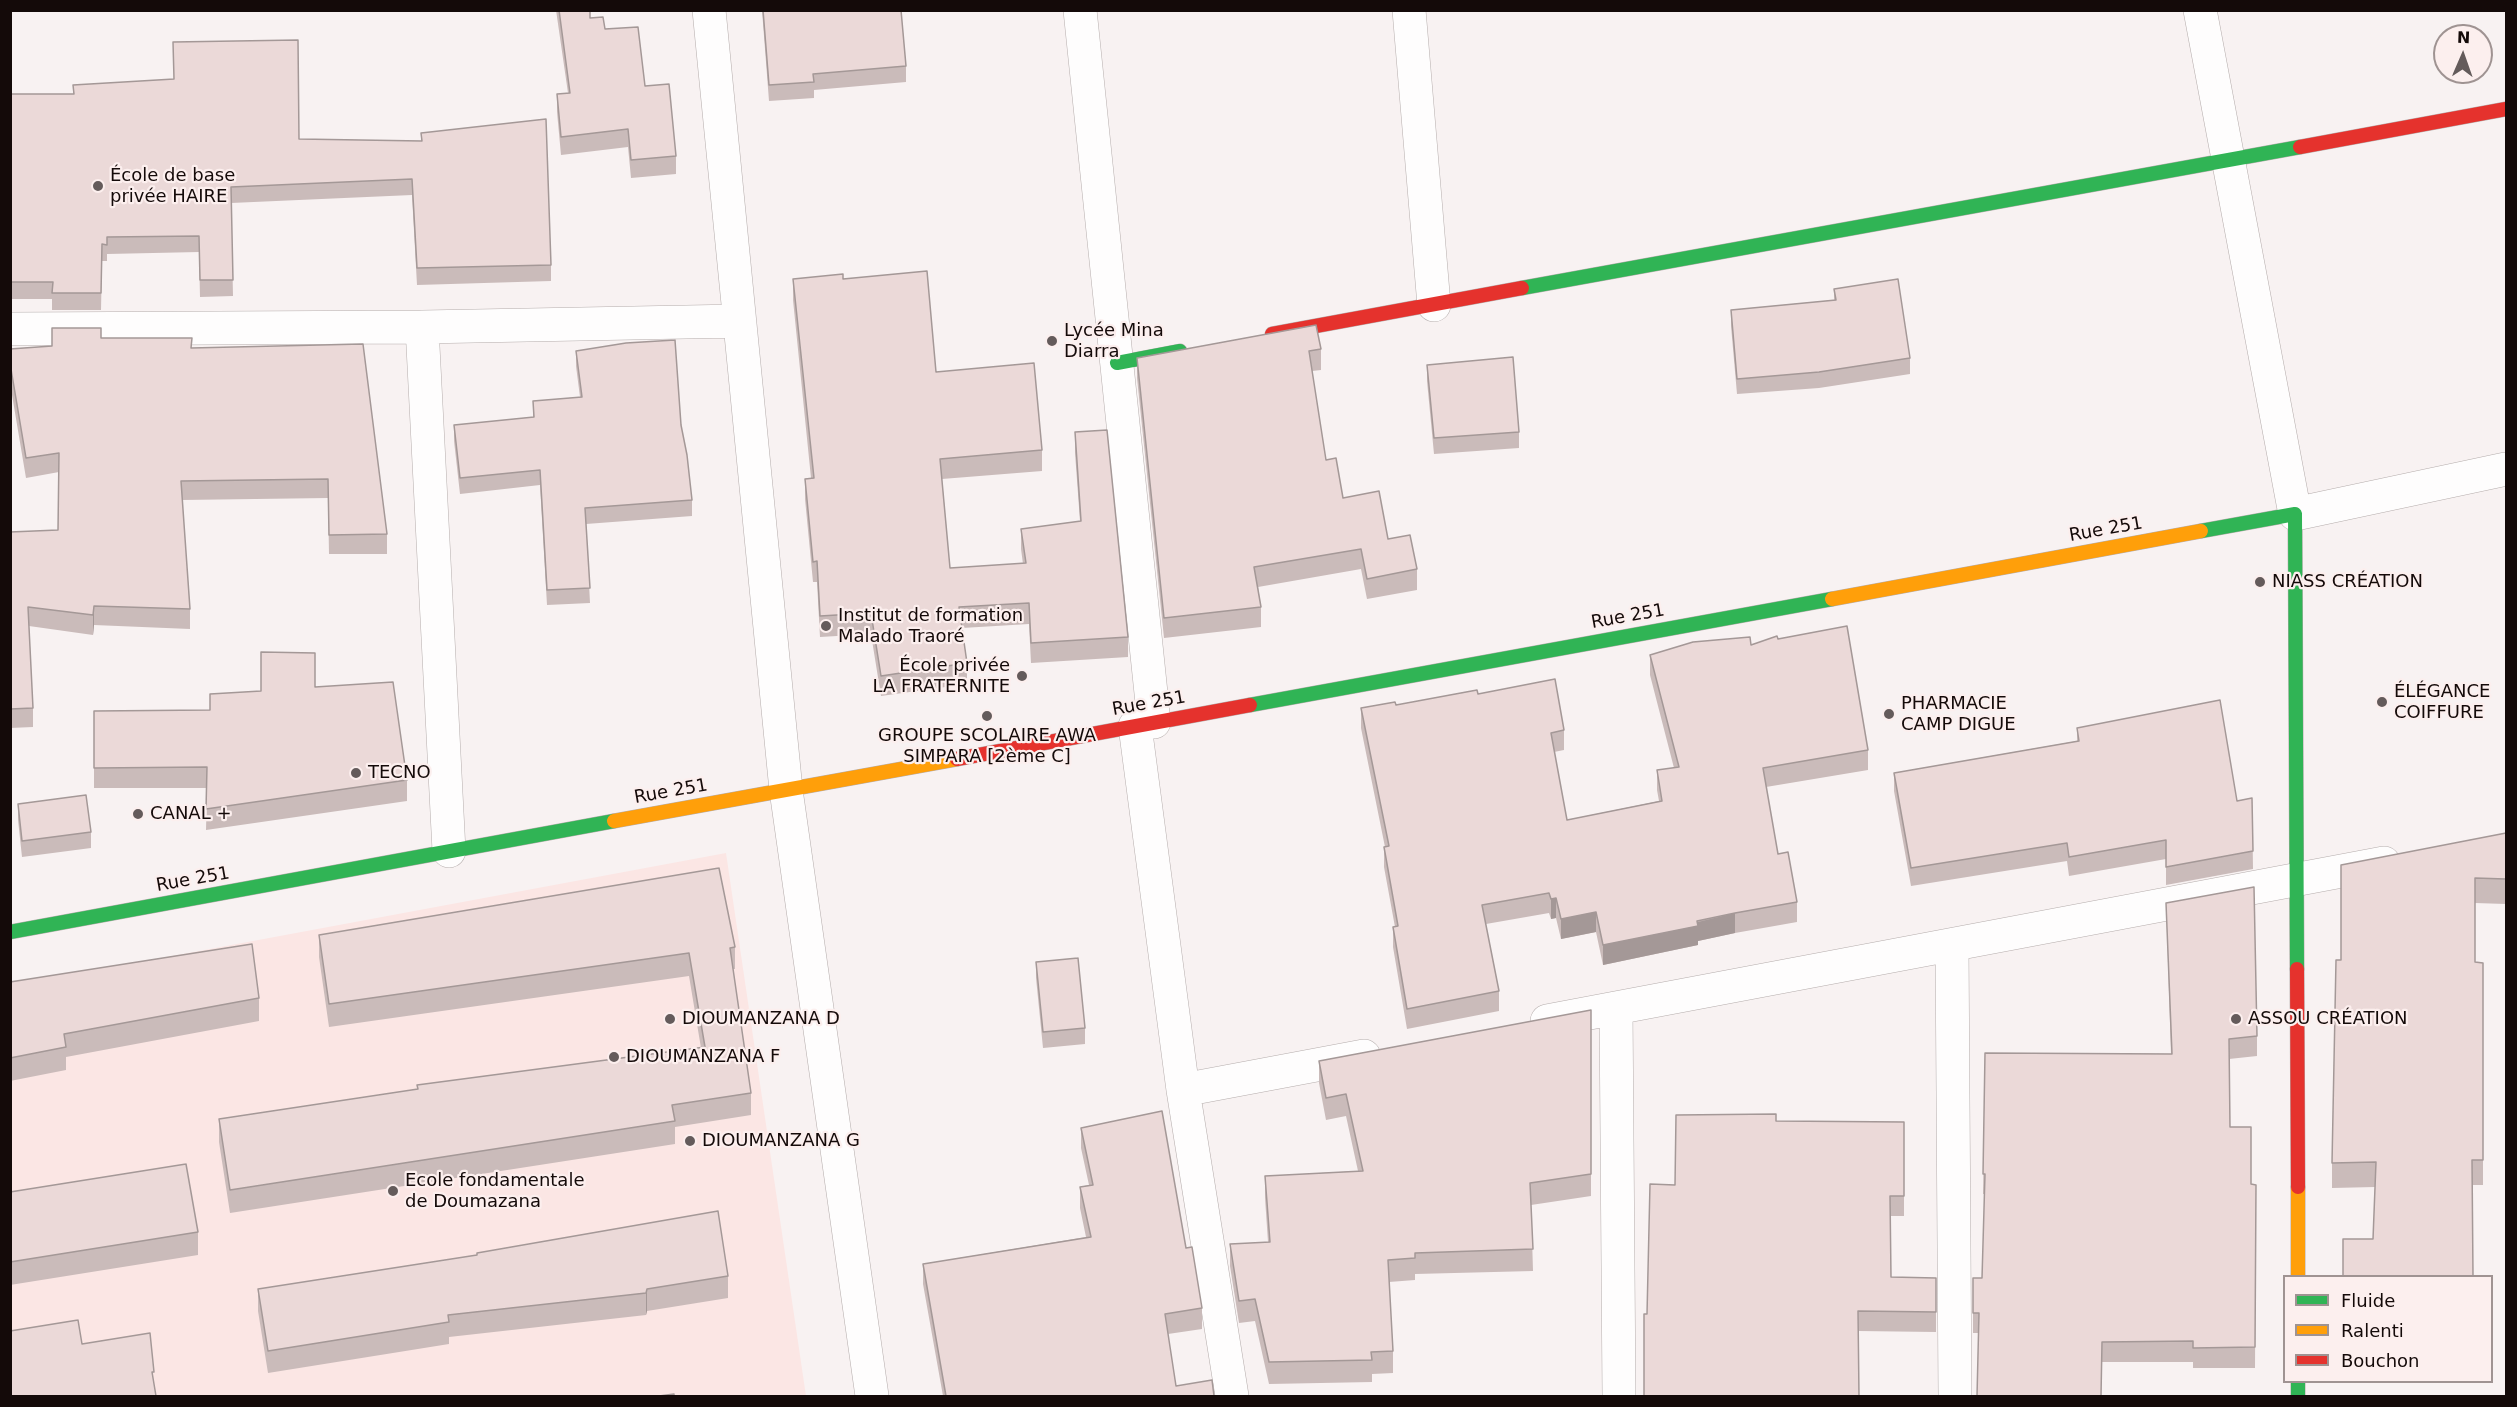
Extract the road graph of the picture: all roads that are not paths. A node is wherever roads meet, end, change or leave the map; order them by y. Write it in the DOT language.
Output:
graph roads {
  1 [pos="709,10"];
  2 [pos="1080,10"];
  3 [pos="1409,10"];
  4 [pos="2200,10"];
  5 [pos="2506,109"];
  6 [pos="2228,160"];
  7 [pos="1434,305"];
  8 [pos="740,321"];
  9 [pos="422,327"];
  10 [pos="10,329"];
  11 [pos="1258,337"];
  12 [pos="1199,348"];
  13 [pos="1117,363"];
  14 [pos="2506,469"];
  15 [pos="2295,514"];
  16 [pos="1144,724"];
  17 [pos="786,790"];
  18 [pos="449,851"];
  19 [pos="2414,857"];
  20 [pos="2297,879"];
  21 [pos="10,932"];
  22 [pos="1952,945"];
  23 [pos="1616,1008"];
  24 [pos="1522,1026"];
  25 [pos="1394,1050"];
  26 [pos="1183,1090"];
  27 [pos="2298,1275"];
  28 [pos="872,1396"];
  29 [pos="1232,1396"];
  30 [pos="1619,1396"];
  31 [pos="1955,1396"];
  1 -- 8 [label="street"];
  2 -- 13 [label="street"];
  3 -- 7 [label="street"];
  4 -- 6 [label="street"];
  5 -- 6 [label="main road"];
  6 -- 7 [label="main road"];
  6 -- 15 [label="street"];
  7 -- 11 [label="main road"];
  8 -- 9 [label="street"];
  8 -- 17 [label="street"];
  9 -- 10 [label="street"];
  9 -- 18 [label="street"];
  12 -- 13 [label="main road"];
  13 -- 16 [label="street"];
  14 -- 15 [label="street"];
  15 -- 16 [label="main road, Rue 251"];
  15 -- 20 [label="main road"];
  16 -- 17 [label="main road, Rue 251"];
  16 -- 26 [label="street"];
  17 -- 18 [label="main road, Rue 251"];
  17 -- 28 [label="street"];
  18 -- 21 [label="main road, Rue 251"];
  19 -- 20 [label="street"];
  20 -- 22 [label="street"];
  20 -- 27 [label="main road"];
  22 -- 23 [label="street"];
  22 -- 31 [label="street"];
  23 -- 24 [label="street"];
  23 -- 30 [label="street"];
  25 -- 26 [label="street"];
  26 -- 29 [label="street"];
}
